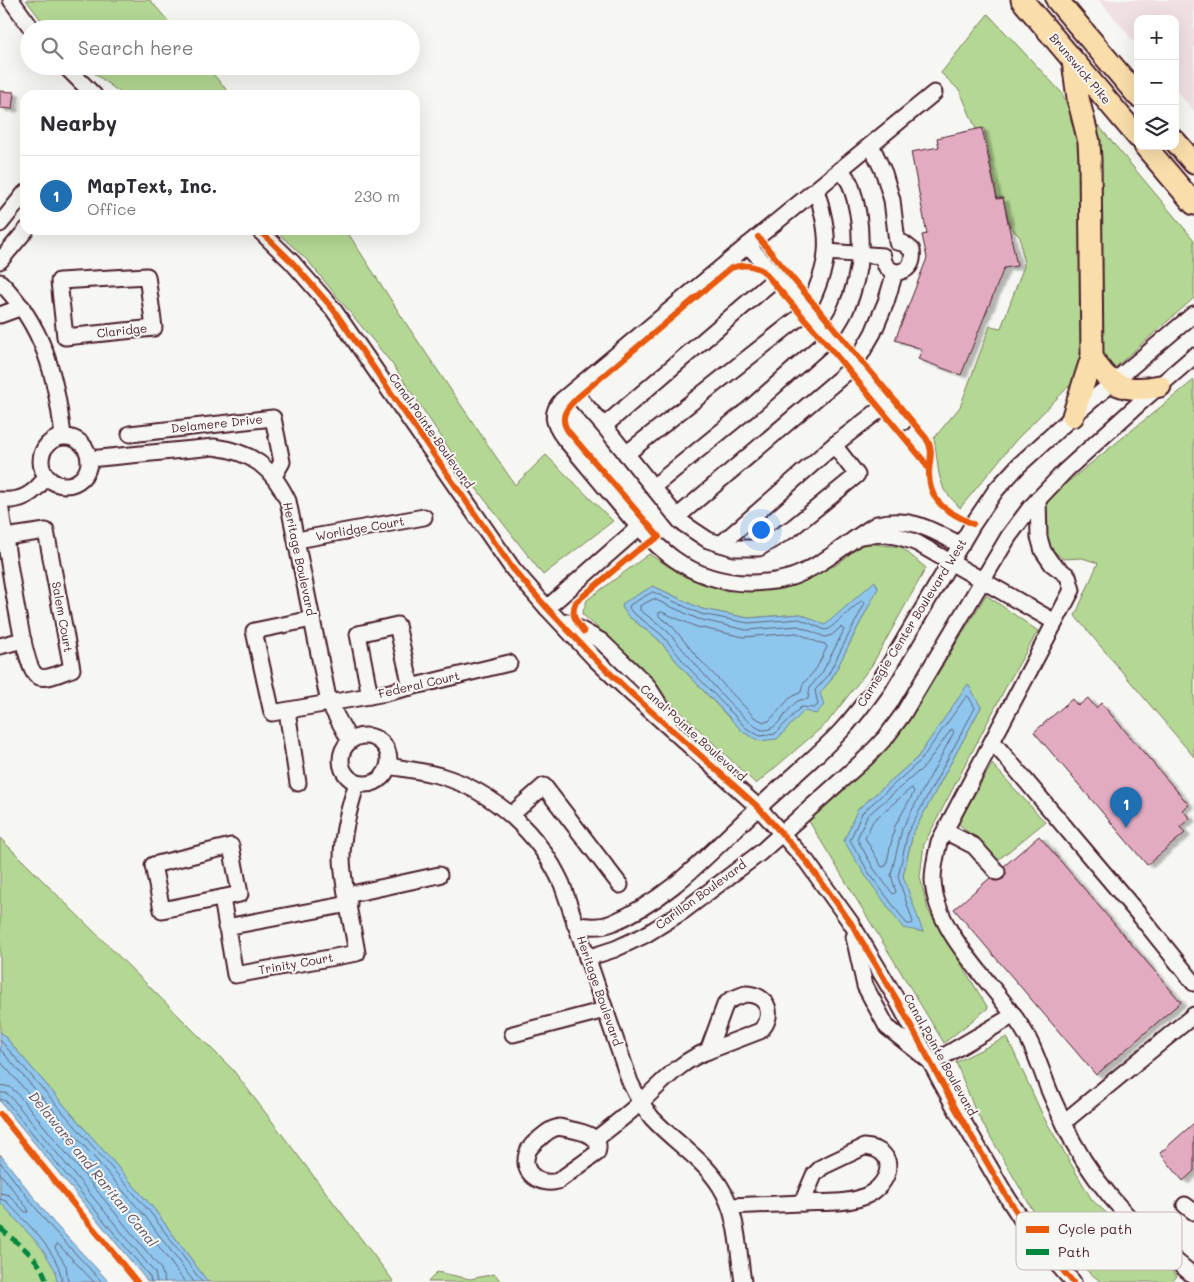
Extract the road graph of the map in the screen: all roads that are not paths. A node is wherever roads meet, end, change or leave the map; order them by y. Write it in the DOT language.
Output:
graph roads {
  1 [pos="10,0"];
  2 [pos="1022,0"];
  3 [pos="1057,0"];
  4 [pos="25,20"];
  5 [pos="1073,61"];
  6 [pos="74,75"];
  7 [pos="89,90"];
  8 [pos="1134,91"];
  9 [pos="934,94"];
  10 [pos="1134,133"];
  11 [pos="871,145"];
  12 [pos="1179,146"];
  13 [pos="1148,150"];
  14 [pos="1194,163"];
  15 [pos="841,170"];
  16 [pos="816,190"];
  17 [pos="20,199"];
  18 [pos="1194,204"];
  19 [pos="0,224"];
  20 [pos="22,235"];
  21 [pos="264,235"];
  22 [pos="897,242"];
  23 [pos="748,245"];
  24 [pos="827,252"];
  25 [pos="860,254"];
  26 [pos="883,256"];
  27 [pos="0,261"];
  28 [pos="894,272"];
  29 [pos="776,278"];
  30 [pos="0,282"];
  31 [pos="22,307"];
  32 [pos="806,312"];
  33 [pos="1194,314"];
  34 [pos="0,315"];
  35 [pos="65,337"];
  36 [pos="829,338"];
  37 [pos="44,347"];
  38 [pos="1194,356"];
  39 [pos="1092,357"];
  40 [pos="854,366"];
  41 [pos="1113,383"];
  42 [pos="1160,386"];
  43 [pos="573,391"];
  44 [pos="887,404"];
  45 [pos="1073,416"];
  46 [pos="903,422"];
  47 [pos="604,426"];
  48 [pos="130,434"];
  49 [pos="64,436"];
  50 [pos="834,445"];
  51 [pos="626,454"];
  52 [pos="89,458"];
  53 [pos="274,476"];
  54 [pos="46,477"];
  55 [pos="653,487"];
  56 [pos="1038,499"];
  57 [pos="0,500"];
  58 [pos="0,504"];
  59 [pos="424,517"];
  60 [pos="677,517"];
  61 [pos="638,528"];
  62 [pos="857,536"];
  63 [pos="5,537"];
  64 [pos="297,540"];
  65 [pos="721,544"];
  66 [pos="961,545"];
  67 [pos="951,562"];
  68 [pos="983,580"];
  69 [pos="550,612"];
  70 [pos="312,619"];
  71 [pos="1055,622"];
  72 [pos="23,640"];
  73 [pos="0,646"];
  74 [pos="509,663"];
  75 [pos="411,687"];
  76 [pos="370,696"];
  77 [pos="329,703"];
  78 [pos="287,711"];
  79 [pos="350,742"];
  80 [pos="993,742"];
  81 [pos="388,766"];
  82 [pos="357,783"];
  83 [pos="298,784"];
  84 [pos="758,807"];
  85 [pos="511,815"];
  86 [pos="945,831"];
  87 [pos="781,833"];
  88 [pos="997,872"];
  89 [pos="439,875"];
  90 [pos="620,885"];
  91 [pos="222,898"];
  92 [pos="348,900"];
  93 [pos="851,923"];
  94 [pos="576,924"];
  95 [pos="226,926"];
  96 [pos="587,958"];
  97 [pos="1194,983"];
  98 [pos="605,1010"];
  99 [pos="1194,1014"];
  100 [pos="1014,1015"];
  101 [pos="513,1034"];
  102 [pos="708,1051"];
  103 [pos="932,1063"];
  104 [pos="640,1102"];
  105 [pos="1064,1122"];
  106 [pos="596,1139"];
  107 [pos="802,1203"];
  108 [pos="730,1206"];
  109 [pos="1017,1212"];
  110 [pos="1125,1212"];
  111 [pos="1182,1266"];
  112 [pos="1062,1270"];
  113 [pos="1194,1276"];
  114 [pos="743,1282"];
  115 [pos="1073,1282"];
  1 -- 4 [label="street"];
  2 -- 5 [label="highway, Brunswick Pike"];
  3 -- 8 [label="highway"];
  5 -- 10 [label="highway, Brunswick Pike"];
  5 -- 39 [label="highway"];
  6 -- 7 [label="street"];
  9 -- 11 [label="street"];
  11 -- 15 [label="street"];
  11 -- 22 [label="street"];
  12 -- 14 [label="highway"];
  13 -- 18 [label="highway"];
  15 -- 16 [label="street"];
  15 -- 25 [label="street"];
  16 -- 23 [label="street"];
  16 -- 24 [label="street"];
  17 -- 19 [label="street"];
  20 -- 27 [label="street"];
  21 -- 69 [label="street, Canal Pointe Boulevard"];
  22 -- 26 [label="street"];
  22 -- 28 [label="street"];
  23 -- 29 [label="street"];
  23 -- 43 [label="street"];
  24 -- 25 [label="street"];
  24 -- 32 [label="street"];
  25 -- 26 [label="street"];
  25 -- 36 [label="street"];
  26 -- 28 [label="street"];
  28 -- 40 [label="street"];
  29 -- 32 [label="street"];
  29 -- 47 [label="street"];
  30 -- 31 [label="street"];
  31 -- 34 [label="street"];
  31 -- 37 [label="street"];
  32 -- 36 [label="street"];
  32 -- 51 [label="street"];
  33 -- 41 [label="street, Carnegie Center Boulevard West"];
  35 -- 35 [label="street, Claridge"];
  35 -- 37 [label="street"];
  36 -- 40 [label="street"];
  36 -- 55 [label="street"];
  37 -- 49 [label="street"];
  38 -- 42 [label="street"];
  39 -- 41 [label="highway"];
  39 -- 45 [label="highway"];
  40 -- 44 [label="street"];
  40 -- 60 [label="street"];
  41 -- 42 [label="highway"];
  41 -- 45 [label="street, Carnegie Center Boulevard West"];
  42 -- 56 [label="street"];
  43 -- 47 [label="street"];
  43 -- 61 [label="street"];
  44 -- 46 [label="street"];
  44 -- 50 [label="street"];
  45 -- 66 [label="street, Carnegie Center Boulevard West"];
  47 -- 51 [label="street"];
  48 -- 53 [label="street, Delamere Drive"];
  49 -- 52 [label="street"];
  49 -- 54 [label="street"];
  50 -- 65 [label="street"];
  50 -- 65 [label="street"];
  51 -- 55 [label="street"];
  52 -- 53 [label="street, Heritage Boulevard"];
  52 -- 54 [label="street"];
  53 -- 64 [label="street, Heritage Boulevard"];
  54 -- 57 [label="street"];
  55 -- 60 [label="street"];
  56 -- 68 [label="street"];
  56 -- 71 [label="street"];
  58 -- 63 [label="street, Salem Court"];
  59 -- 64 [label="street, Worlidge Court"];
  60 -- 65 [label="street"];
  61 -- 62 [label="street"];
  61 -- 69 [label="street"];
  62 -- 66 [label="street"];
  62 -- 67 [label="street"];
  63 -- 72 [label="street, Salem Court"];
  63 -- 72 [label="street, Salem Court"];
  64 -- 70 [label="street, Heritage Boulevard"];
  66 -- 67 [label="street, Carnegie Center Boulevard West"];
  67 -- 68 [label="street"];
  67 -- 84 [label="street, Carnegie Center Boulevard West"];
  68 -- 71 [label="street"];
  68 -- 87 [label="street"];
  69 -- 84 [label="street, Canal Pointe Boulevard"];
  70 -- 77 [label="street, Heritage Boulevard"];
  70 -- 78 [label="street"];
  71 -- 80 [label="street"];
  72 -- 73 [label="street"];
  74 -- 75 [label="street, Federal Court"];
  75 -- 76 [label="street, Federal Court"];
  75 -- 76 [label="street"];
  76 -- 77 [label="street, Federal Court"];
  77 -- 78 [label="street, Federal Court"];
  77 -- 79 [label="street, Heritage Boulevard"];
  78 -- 83 [label="street"];
  79 -- 81 [label="street"];
  79 -- 82 [label="street"];
  80 -- 86 [label="street"];
  80 -- 97 [label="street"];
  81 -- 82 [label="street"];
  81 -- 85 [label="street, Heritage Boulevard"];
  82 -- 92 [label="street, Trinity Court"];
  84 -- 87 [label="street, Canal Pointe Boulevard"];
  84 -- 94 [label="street, Carillon Boulevard"];
  85 -- 90 [label="street"];
  85 -- 94 [label="street, Heritage Boulevard"];
  86 -- 88 [label="street"];
  86 -- 100 [label="street"];
  87 -- 93 [label="street, Canal Pointe Boulevard"];
  87 -- 96 [label="street, Carillon Boulevard"];
  89 -- 92 [label="street"];
  91 -- 91 [label="street"];
  91 -- 95 [label="street, Trinity Court"];
  92 -- 95 [label="street"];
  92 -- 95 [label="street, Trinity Court"];
  93 -- 103 [label="street, Canal Pointe Boulevard"];
  93 -- 103 [label="street"];
  94 -- 96 [label="street, Heritage Boulevard"];
  96 -- 98 [label="street, Heritage Boulevard"];
  98 -- 101 [label="street"];
  98 -- 104 [label="street, Heritage Boulevard"];
  99 -- 105 [label="street"];
  100 -- 103 [label="street"];
  100 -- 105 [label="street"];
  102 -- 104 [label="street"];
  103 -- 109 [label="street, Canal Pointe Boulevard"];
  104 -- 106 [label="street"];
  104 -- 108 [label="street, Heritage Boulevard"];
  105 -- 110 [label="street"];
  106 -- 106 [label="street"];
  107 -- 107 [label="street"];
  107 -- 108 [label="street"];
  108 -- 114 [label="street, Heritage Boulevard"];
  111 -- 113 [label="street"];
  112 -- 115 [label="street, Canal Pointe Boulevard"];
}
